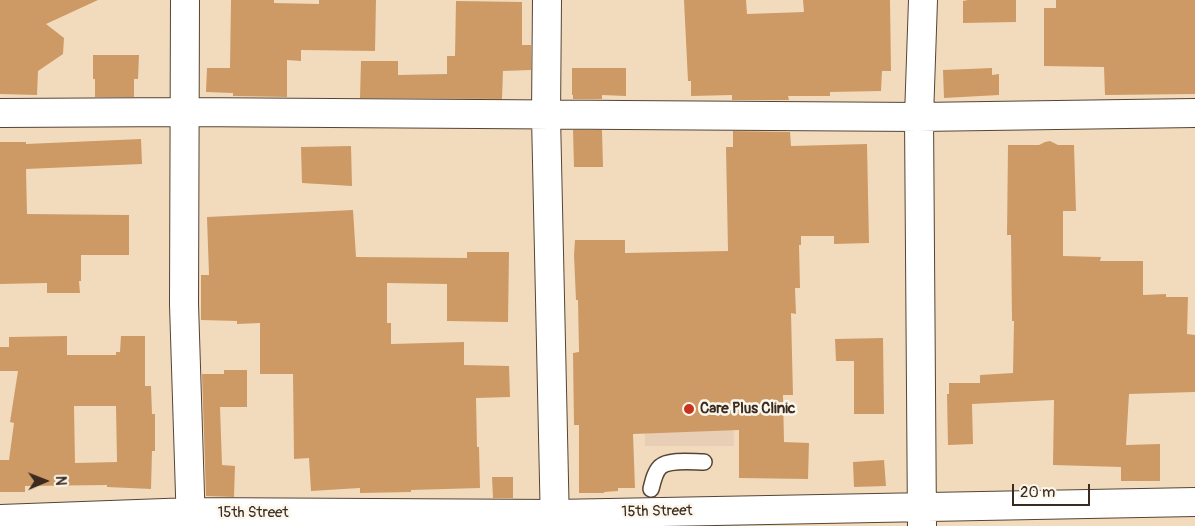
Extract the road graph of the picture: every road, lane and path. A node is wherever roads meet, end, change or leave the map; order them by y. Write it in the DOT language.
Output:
graph roads {
  1 [pos="185,0"];
  2 [pos="547,0"];
  3 [pos="923,0"];
  4 [pos="184,112"];
  5 [pos="1195,112"];
  6 [pos="0,113"];
  7 [pos="546,116"];
  8 [pos="919,117"];
  9 [pos="704,462"];
  10 [pos="651,489"];
  11 [pos="1195,502"];
  12 [pos="922,517"];
  13 [pos="0,519"];
  14 [pos="192,519"];
  15 [pos="555,520"];
  1 -- 4 [label="street"];
  2 -- 7 [label="street"];
  3 -- 8 [label="street"];
  4 -- 6 [label="street"];
  4 -- 7 [label="street"];
  4 -- 14 [label="street"];
  5 -- 8 [label="street"];
  7 -- 8 [label="street"];
  7 -- 15 [label="street"];
  8 -- 12 [label="street"];
  9 -- 10 [label="lane"];
  11 -- 12 [label="street, 15th Street"];
  12 -- 15 [label="street, 15th Street"];
  13 -- 14 [label="street, 15th Street"];
  14 -- 15 [label="street, 15th Street"];
}
